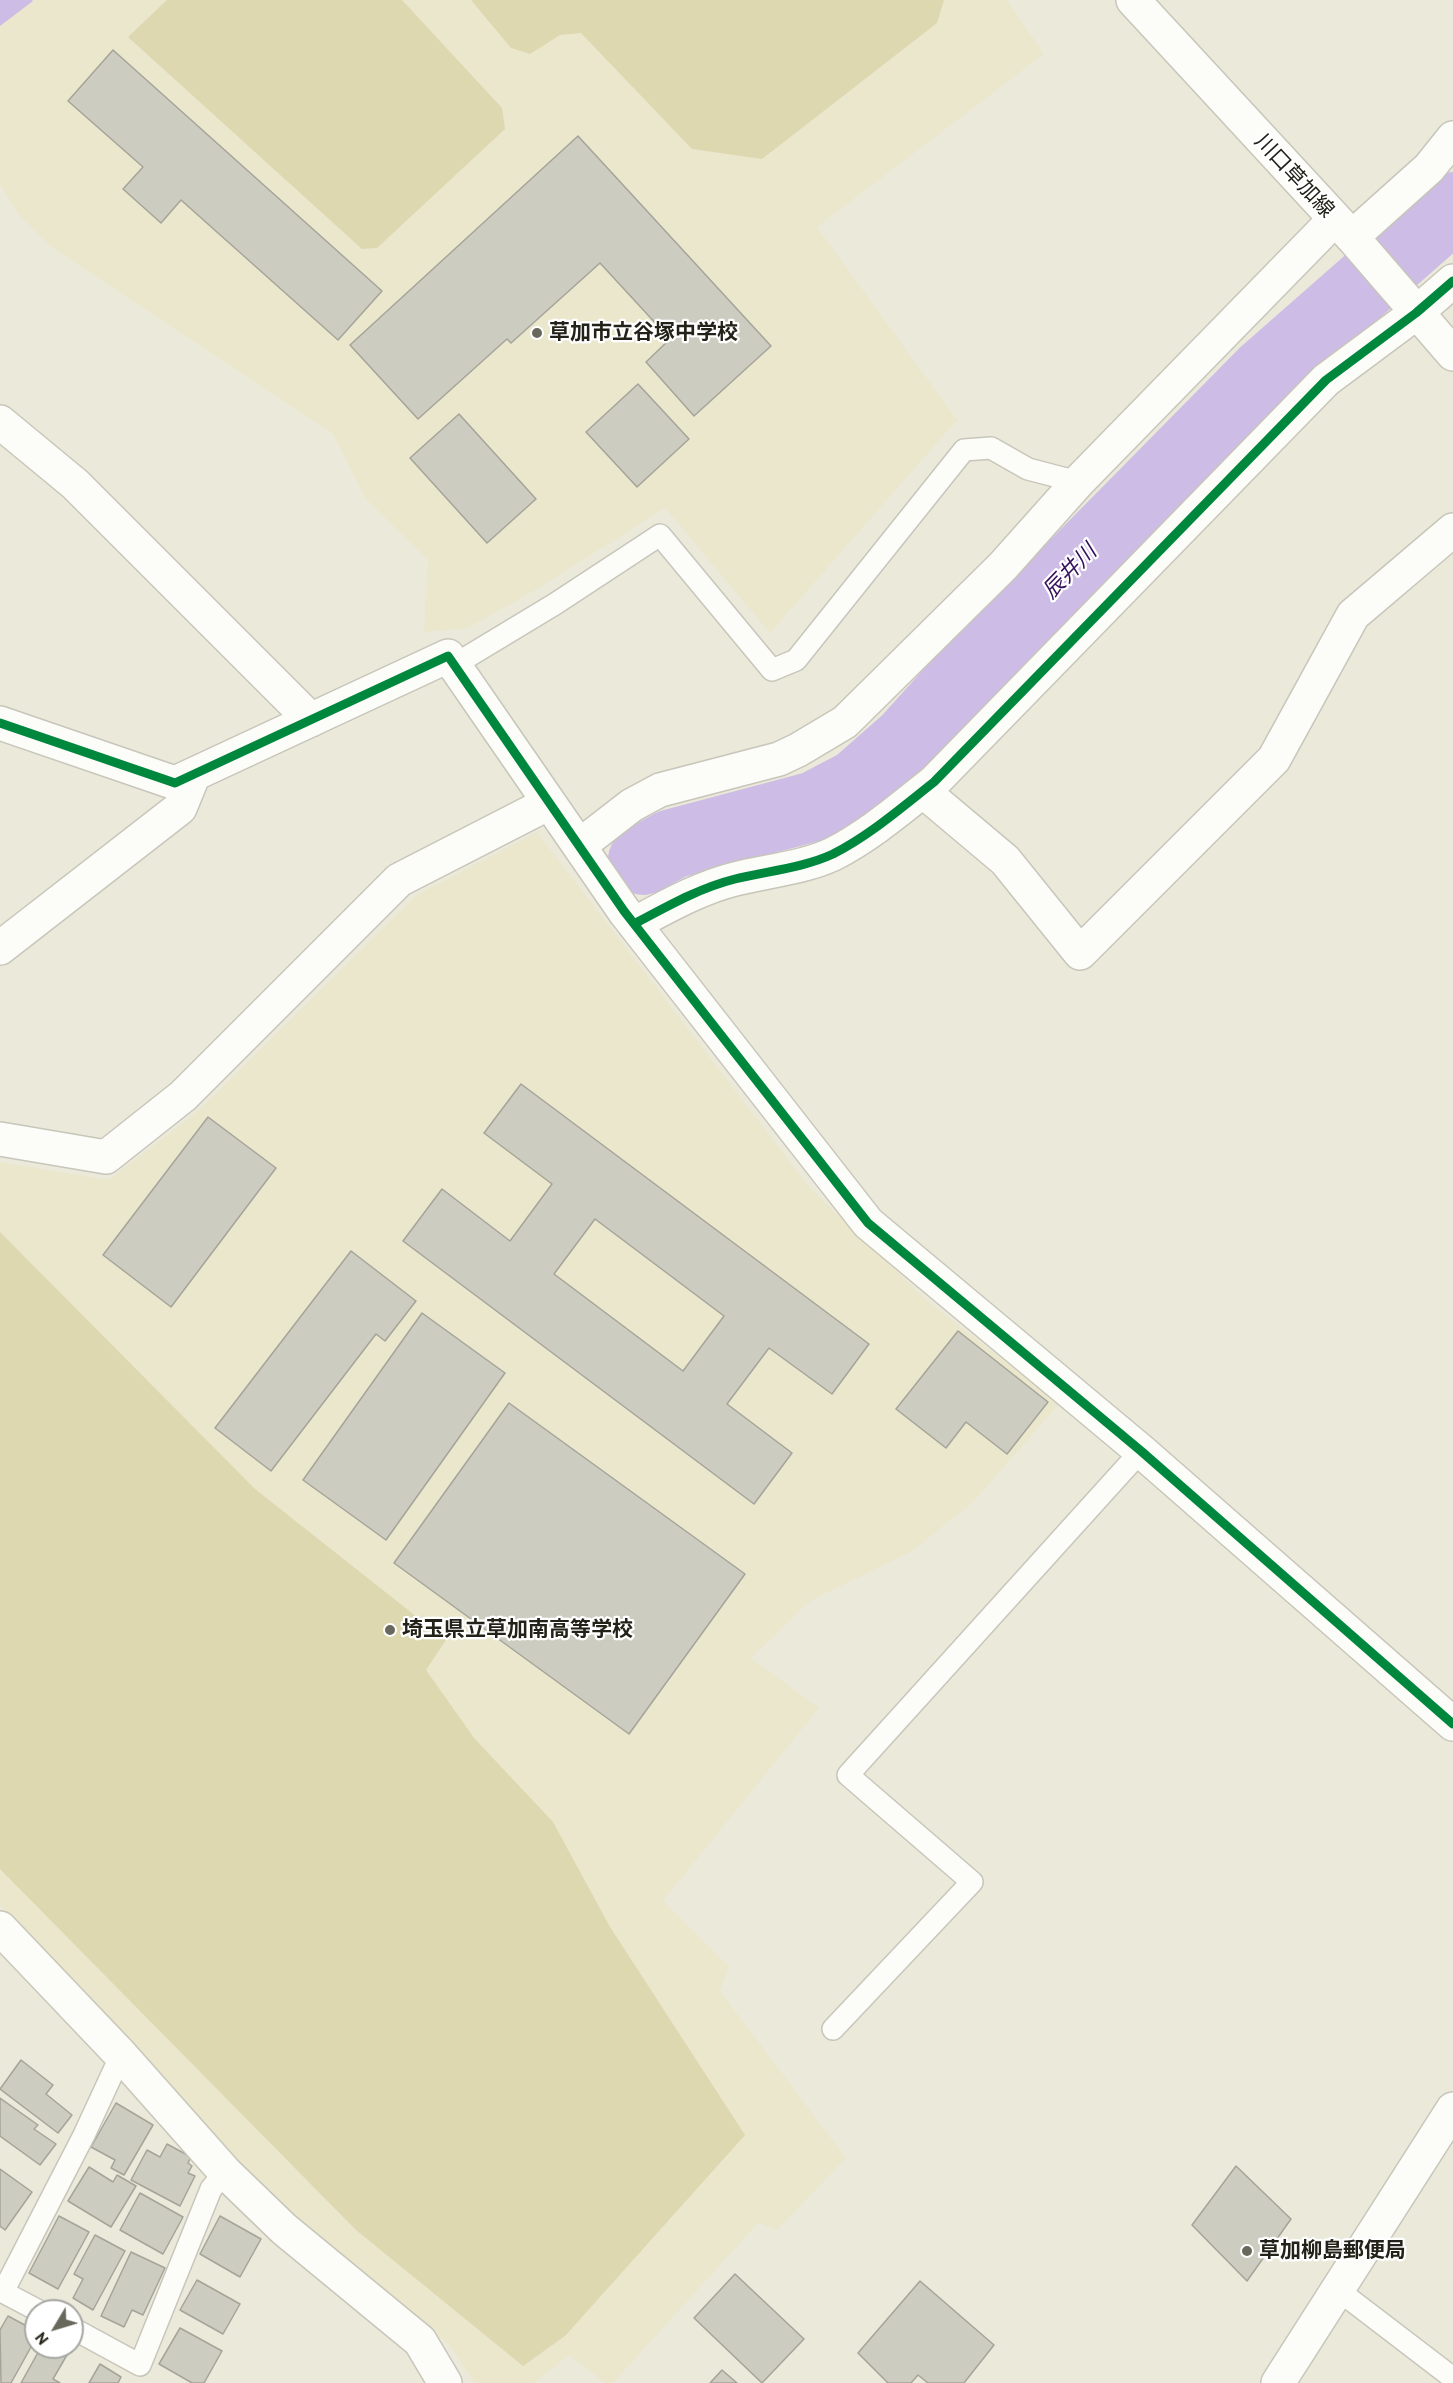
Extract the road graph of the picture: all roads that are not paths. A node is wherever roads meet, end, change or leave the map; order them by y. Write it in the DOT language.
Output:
graph roads {
  1 [pos="1133,0"];
  2 [pos="1453,138"];
  3 [pos="1343,228"];
  4 [pos="1453,281"];
  5 [pos="1416,313"];
  6 [pos="1453,354"];
  7 [pos="0,422"];
  8 [pos="1078,482"];
  9 [pos="1453,530"];
  10 [pos="454,664"];
  11 [pos="311,720"];
  12 [pos="0,723"];
  13 [pos="194,774"];
  14 [pos="923,791"];
  15 [pos="549,803"];
  16 [pos="579,846"];
  17 [pos="634,924"];
  18 [pos="0,948"];
  19 [pos="0,1139"];
  20 [pos="1141,1450"];
  21 [pos="1453,1724"];
  22 [pos="0,1928"];
  23 [pos="833,2029"];
  24 [pos="121,2055"];
  25 [pos="1453,2109"];
  26 [pos="1444,2143"];
  27 [pos="225,2172"];
  28 [pos="1338,2290"];
  29 [pos="24,2303"];
  30 [pos="84,2335"];
  31 [pos="1453,2378"];
  32 [pos="444,2383"];
  33 [pos="1278,2383"];
  1 -- 3 [label="street, 川口草加線"];
  2 -- 3 [label="street"];
  3 -- 5 [label="street, 川口草加線"];
  3 -- 8 [label="street"];
  4 -- 5 [label="street"];
  5 -- 6 [label="street, 川口草加線"];
  5 -- 14 [label="street"];
  7 -- 11 [label="street"];
  8 -- 10 [label="lane"];
  8 -- 16 [label="street"];
  9 -- 14 [label="street"];
  10 -- 11 [label="street"];
  10 -- 15 [label="street"];
  11 -- 13 [label="street"];
  12 -- 13 [label="street"];
  13 -- 18 [label="street"];
  14 -- 17 [label="street"];
  15 -- 16 [label="street"];
  15 -- 19 [label="street"];
  16 -- 17 [label="street"];
  17 -- 20 [label="street"];
  20 -- 21 [label="street"];
  20 -- 23 [label="lane"];
  22 -- 24 [label="street"];
  24 -- 27 [label="street"];
  24 -- 29 [label="lane"];
  25 -- 26 [label="street"];
  26 -- 28 [label="street"];
  27 -- 30 [label="lane"];
  27 -- 32 [label="street"];
  28 -- 31 [label="lane"];
  28 -- 33 [label="street"];
}
